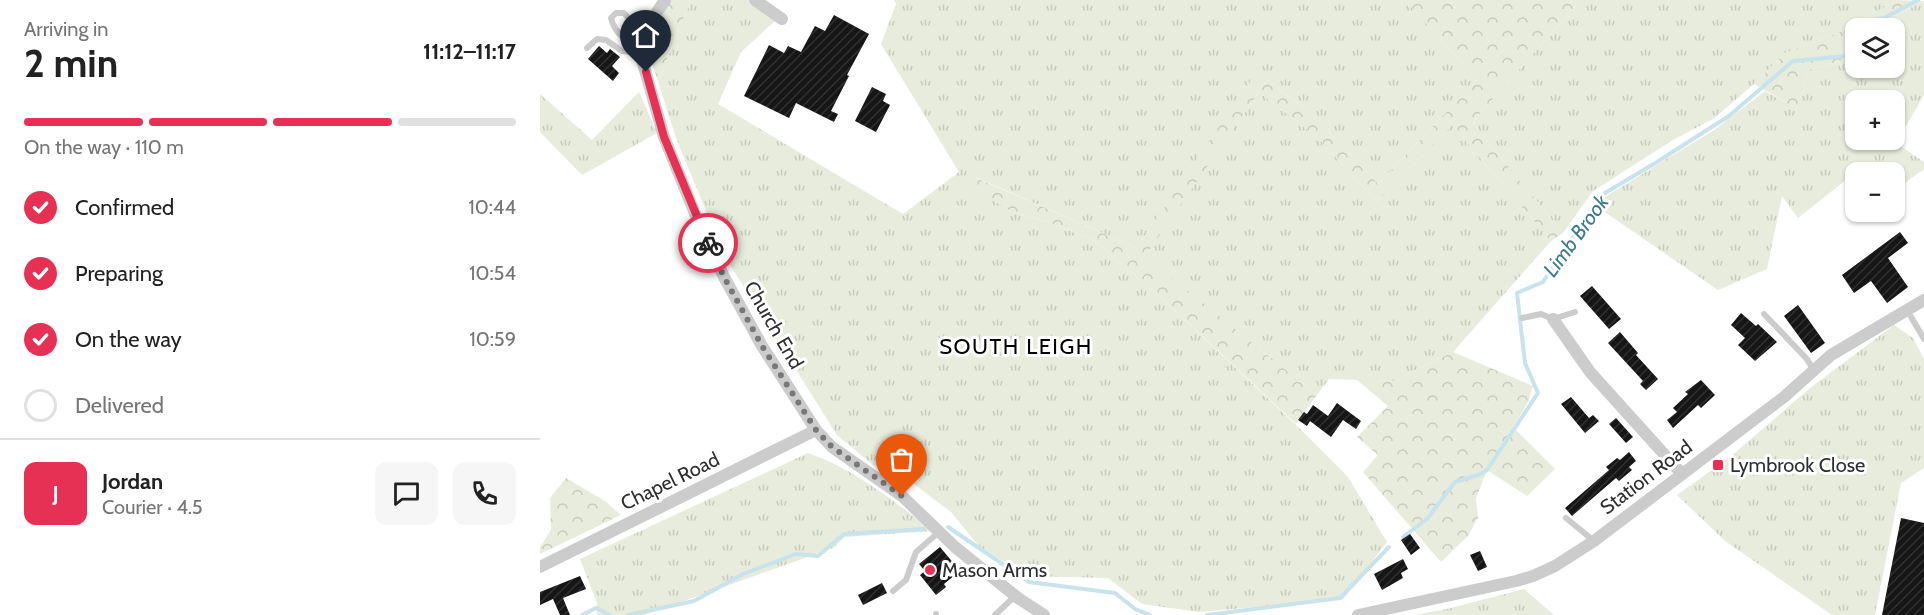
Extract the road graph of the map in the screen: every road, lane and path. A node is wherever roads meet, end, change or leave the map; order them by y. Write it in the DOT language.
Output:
graph roads {
  1 [pos="665,0"];
  2 [pos="755,0"];
  3 [pos="782,19"];
  4 [pos="642,44"];
  5 [pos="586,48"];
  6 [pos="1924,300"];
  7 [pos="1907,310"];
  8 [pos="1575,312"];
  9 [pos="1764,314"];
  10 [pos="1522,318"];
  11 [pos="1553,319"];
  12 [pos="1924,339"];
  13 [pos="1814,370"];
  14 [pos="816,430"];
  15 [pos="1682,474"];
  16 [pos="1566,518"];
  17 [pos="939,531"];
  18 [pos="1594,541"];
  19 [pos="540,567"];
  20 [pos="894,591"];
  21 [pos="1015,596"];
  22 [pos="995,615"];
  23 [pos="1044,615"];
  24 [pos="1358,615"];
  1 -- 4 [label="street"];
  2 -- 3 [label="street"];
  4 -- 4 [label="lane"];
  4 -- 5 [label="lane"];
  4 -- 14 [label="street, Church End"];
  6 -- 7 [label="street, Station Road"];
  7 -- 12 [label="lane"];
  7 -- 13 [label="street, Station Road"];
  8 -- 11 [label="lane"];
  9 -- 13 [label="lane"];
  10 -- 11 [label="lane"];
  11 -- 15 [label="street"];
  13 -- 15 [label="street, Station Road"];
  14 -- 17 [label="street"];
  14 -- 19 [label="street, Chapel Road"];
  15 -- 18 [label="street, Station Road"];
  16 -- 18 [label="lane"];
  17 -- 20 [label="lane"];
  17 -- 21 [label="street"];
  18 -- 24 [label="street, Station Road"];
  21 -- 22 [label="lane"];
  21 -- 23 [label="street"];
}
